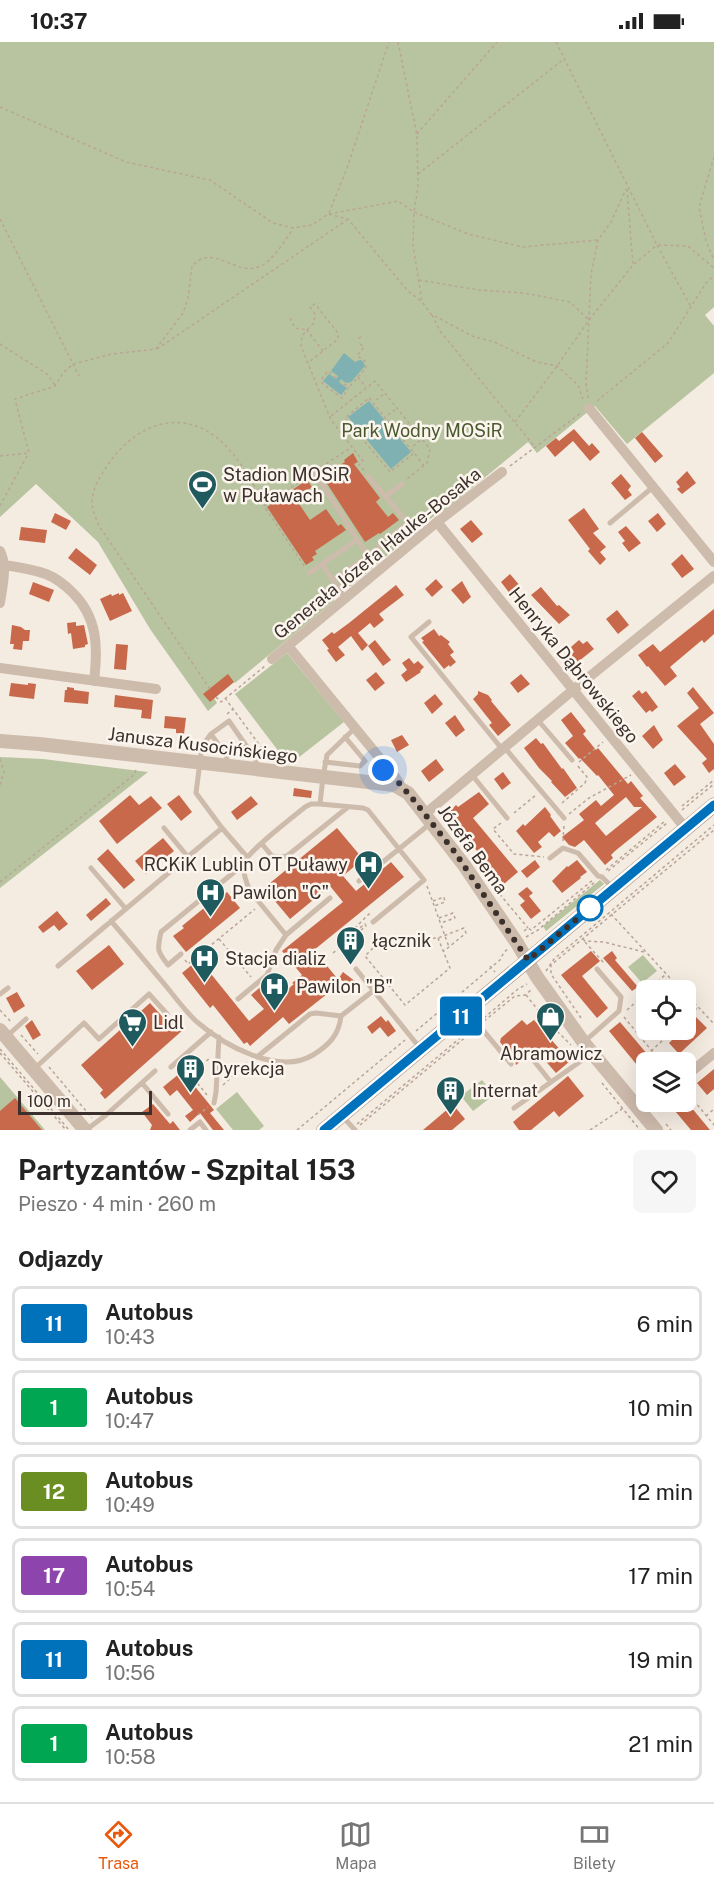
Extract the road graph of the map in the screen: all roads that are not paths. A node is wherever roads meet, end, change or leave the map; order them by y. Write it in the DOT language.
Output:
graph roads {
  1 [pos="589,408"];
  2 [pos="314,472"];
  3 [pos="502,472"];
  4 [pos="368,476"];
  5 [pos="402,484"];
  6 [pos="652,487"];
  7 [pos="386,496"];
  8 [pos="437,522"];
  9 [pos="408,523"];
  10 [pos="610,523"];
  11 [pos="420,537"];
  12 [pos="357,540"];
  13 [pos="0,551"];
  14 [pos="368,556"];
  15 [pos="714,562"];
  16 [pos="322,564"];
  17 [pos="4,565"];
  18 [pos="309,573"];
  19 [pos="714,576"];
  20 [pos="333,580"];
  21 [pos="345,598"];
  22 [pos="0,603"];
  23 [pos="429,622"];
  24 [pos="288,646"];
  25 [pos="272,659"];
  26 [pos="0,668"];
  27 [pos="94,681"];
  28 [pos="156,689"];
  29 [pos="573,690"];
  30 [pos="537,719"];
  31 [pos="355,728"];
  32 [pos="211,734"];
  33 [pos="345,737"];
  34 [pos="0,741"];
  35 [pos="503,748"];
  36 [pos="572,760"];
  37 [pos="199,762"];
  38 [pos="325,762"];
  39 [pos="384,763"];
  40 [pos="226,766"];
  41 [pos="256,769"];
  42 [pos="471,775"];
  43 [pos="323,777"];
  44 [pos="376,783"];
  45 [pos="402,788"];
  46 [pos="321,804"];
  47 [pos="714,805"];
  48 [pos="348,807"];
  49 [pos="428,818"];
  50 [pos="507,818"];
  51 [pos="564,818"];
  52 [pos="164,828"];
  53 [pos="222,828"];
  54 [pos="686,829"];
  55 [pos="262,844"];
  56 [pos="399,849"];
  57 [pos="188,856"];
  58 [pos="247,857"];
  59 [pos="550,858"];
  60 [pos="244,864"];
  61 [pos="91,868"];
  62 [pos="359,881"];
  63 [pos="614,888"];
  64 [pos="330,898"];
  65 [pos="126,909"];
  66 [pos="111,921"];
  67 [pos="373,922"];
  68 [pos="286,935"];
  69 [pos="181,954"];
  70 [pos="528,960"];
  71 [pos="58,966"];
  72 [pos="356,969"];
  73 [pos="597,969"];
  74 [pos="8,988"];
  75 [pos="373,991"];
  76 [pos="0,994"];
  77 [pos="238,999"];
  78 [pos="467,1011"];
  79 [pos="166,1014"];
  80 [pos="341,1016"];
  81 [pos="26,1019"];
  82 [pos="211,1032"];
  83 [pos="5,1036"];
  84 [pos="219,1037"];
  85 [pos="588,1048"];
  86 [pos="421,1050"];
  87 [pos="714,1053"];
  88 [pos="255,1057"];
  89 [pos="534,1060"];
  90 [pos="511,1064"];
  91 [pos="38,1065"];
  92 [pos="171,1067"];
  93 [pos="696,1068"];
  94 [pos="155,1071"];
  95 [pos="550,1081"];
  96 [pos="142,1083"];
  97 [pos="214,1103"];
  98 [pos="636,1106"];
  99 [pos="514,1108"];
  100 [pos="641,1112"];
  101 [pos="168,1114"];
  102 [pos="342,1115"];
  103 [pos="89,1127"];
  104 [pos="190,1130"];
  105 [pos="206,1130"];
  106 [pos="324,1130"];
  107 [pos="355,1130"];
  108 [pos="656,1130"];
  1 -- 6 [label="street"];
  2 -- 12 [label="lane"];
  3 -- 8 [label="street, Generała Józefa Hauke-Bosaka"];
  4 -- 7 [label="lane"];
  5 -- 7 [label="lane"];
  6 -- 10 [label="lane"];
  6 -- 15 [label="street"];
  7 -- 9 [label="lane"];
  8 -- 11 [label="street, Generała Józefa Hauke-Bosaka"];
  8 -- 29 [label="street, Henryka Dąbrowskiego"];
  9 -- 11 [label="lane"];
  9 -- 14 [label="lane"];
  11 -- 21 [label="street, Generała Józefa Hauke-Bosaka"];
  12 -- 14 [label="lane"];
  12 -- 16 [label="lane"];
  13 -- 17 [label="street"];
  14 -- 20 [label="lane"];
  16 -- 18 [label="lane"];
  16 -- 20 [label="lane"];
  17 -- 22 [label="street"];
  17 -- 27 [label="street"];
  19 -- 29 [label="street"];
  20 -- 21 [label="lane"];
  21 -- 24 [label="street, Generała Józefa Hauke-Bosaka"];
  23 -- 35 [label="lane"];
  24 -- 25 [label="street, Generała Józefa Hauke-Bosaka"];
  24 -- 31 [label="street, Józefa Bema"];
  26 -- 27 [label="street"];
  27 -- 28 [label="street"];
  29 -- 30 [label="street"];
  29 -- 54 [label="street, Henryka Dąbrowskiego"];
  30 -- 35 [label="street"];
  30 -- 36 [label="lane"];
  31 -- 33 [label="lane"];
  31 -- 39 [label="street, Józefa Bema"];
  32 -- 37 [label="lane"];
  32 -- 40 [label="lane"];
  32 -- 41 [label="lane"];
  33 -- 38 [label="lane"];
  33 -- 38 [label="lane"];
  34 -- 37 [label="street, Janusza Kusocińskiego"];
  35 -- 42 [label="street"];
  35 -- 51 [label="lane"];
  37 -- 40 [label="street, Janusza Kusocińskiego"];
  37 -- 53 [label="lane"];
  38 -- 43 [label="lane"];
  39 -- 44 [label="street"];
  39 -- 45 [label="street, Józefa Bema"];
  40 -- 41 [label="street, Janusza Kusocińskiego"];
  41 -- 43 [label="street, Janusza Kusocińskiego"];
  42 -- 49 [label="street"];
  42 -- 50 [label="lane"];
  43 -- 44 [label="street, Janusza Kusocińskiego"];
  43 -- 46 [label="lane"];
  44 -- 45 [label="street, Janusza Kusocińskiego"];
  45 -- 49 [label="street, Józefa Bema"];
  46 -- 48 [label="lane"];
  46 -- 55 [label="lane"];
  47 -- 54 [label="main road"];
  48 -- 55 [label="lane"];
  48 -- 56 [label="lane"];
  49 -- 56 [label="lane"];
  49 -- 70 [label="street, Józefa Bema"];
  52 -- 57 [label="lane"];
  53 -- 57 [label="lane"];
  53 -- 58 [label="lane"];
  54 -- 63 [label="main road"];
  55 -- 58 [label="lane"];
  56 -- 62 [label="lane"];
  56 -- 67 [label="lane"];
  57 -- 65 [label="lane"];
  58 -- 60 [label="lane"];
  59 -- 63 [label="lane"];
  60 -- 68 [label="lane"];
  60 -- 69 [label="lane"];
  61 -- 65 [label="lane"];
  63 -- 70 [label="main road"];
  64 -- 68 [label="lane"];
  65 -- 66 [label="lane"];
  66 -- 71 [label="lane"];
  66 -- 82 [label="lane"];
  68 -- 77 [label="lane"];
  70 -- 78 [label="main road"];
  70 -- 85 [label="street, Józefa Bema"];
  72 -- 75 [label="lane"];
  73 -- 85 [label="lane"];
  74 -- 76 [label="lane"];
  75 -- 80 [label="lane"];
  75 -- 86 [label="lane"];
  78 -- 86 [label="main road"];
  78 -- 90 [label="lane"];
  79 -- 91 [label="lane"];
  80 -- 88 [label="lane"];
  80 -- 88 [label="lane"];
  81 -- 83 [label="lane"];
  82 -- 84 [label="lane"];
  82 -- 92 [label="lane"];
  83 -- 91 [label="street"];
  84 -- 88 [label="lane"];
  84 -- 97 [label="lane"];
  85 -- 95 [label="lane"];
  85 -- 98 [label="street, Józefa Bema"];
  86 -- 102 [label="main road"];
  87 -- 93 [label="street"];
  89 -- 95 [label="lane"];
  91 -- 103 [label="street"];
  94 -- 96 [label="lane"];
  95 -- 99 [label="lane"];
  96 -- 101 [label="lane"];
  96 -- 103 [label="lane"];
  100 -- 108 [label="street, Józefa Bema"];
  102 -- 106 [label="main road"];
  102 -- 107 [label="lane"];
  104 -- 105 [label="lane"];
}
